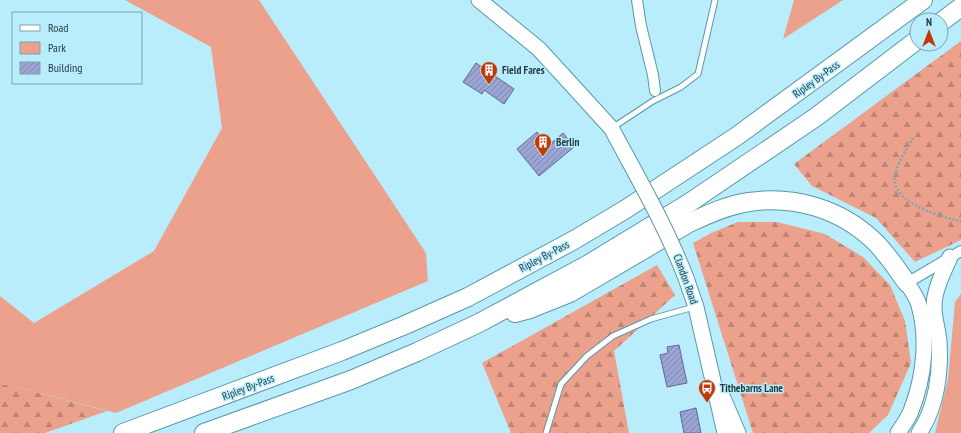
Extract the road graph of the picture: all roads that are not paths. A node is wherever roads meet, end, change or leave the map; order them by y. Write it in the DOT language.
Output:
graph roads {
  1 [pos="479,0"];
  2 [pos="637,0"];
  3 [pos="715,0"];
  4 [pos="923,0"];
  5 [pos="961,7"];
  6 [pos="949,16"];
  7 [pos="909,46"];
  8 [pos="655,91"];
  9 [pos="614,133"];
  10 [pos="955,254"];
  11 [pos="907,282"];
  12 [pos="696,307"];
  13 [pos="479,323"];
  14 [pos="712,374"];
  15 [pos="123,433"];
  16 [pos="204,433"];
  17 [pos="546,433"];
  18 [pos="725,433"];
  19 [pos="738,433"];
  20 [pos="898,433"];
  21 [pos="919,433"];
  1 -- 9 [label="main road, Clandon Road"];
  2 -- 8 [label="street"];
  3 -- 9 [label="lane"];
  4 -- 15 [label="highway, Ripley By-Pass"];
  5 -- 6 [label="highway"];
  7 -- 13 [label="highway"];
  9 -- 12 [label="main road, Clandon Road, bridge"];
  10 -- 11 [label="street"];
  10 -- 21 [label="main road"];
  11 -- 13 [label="highway"];
  11 -- 20 [label="main road"];
  12 -- 14 [label="main road, Clandon Road"];
  12 -- 17 [label="lane"];
  13 -- 16 [label="highway"];
  14 -- 18 [label="main road, Clandon Road"];
  14 -- 19 [label="main road"];
}
